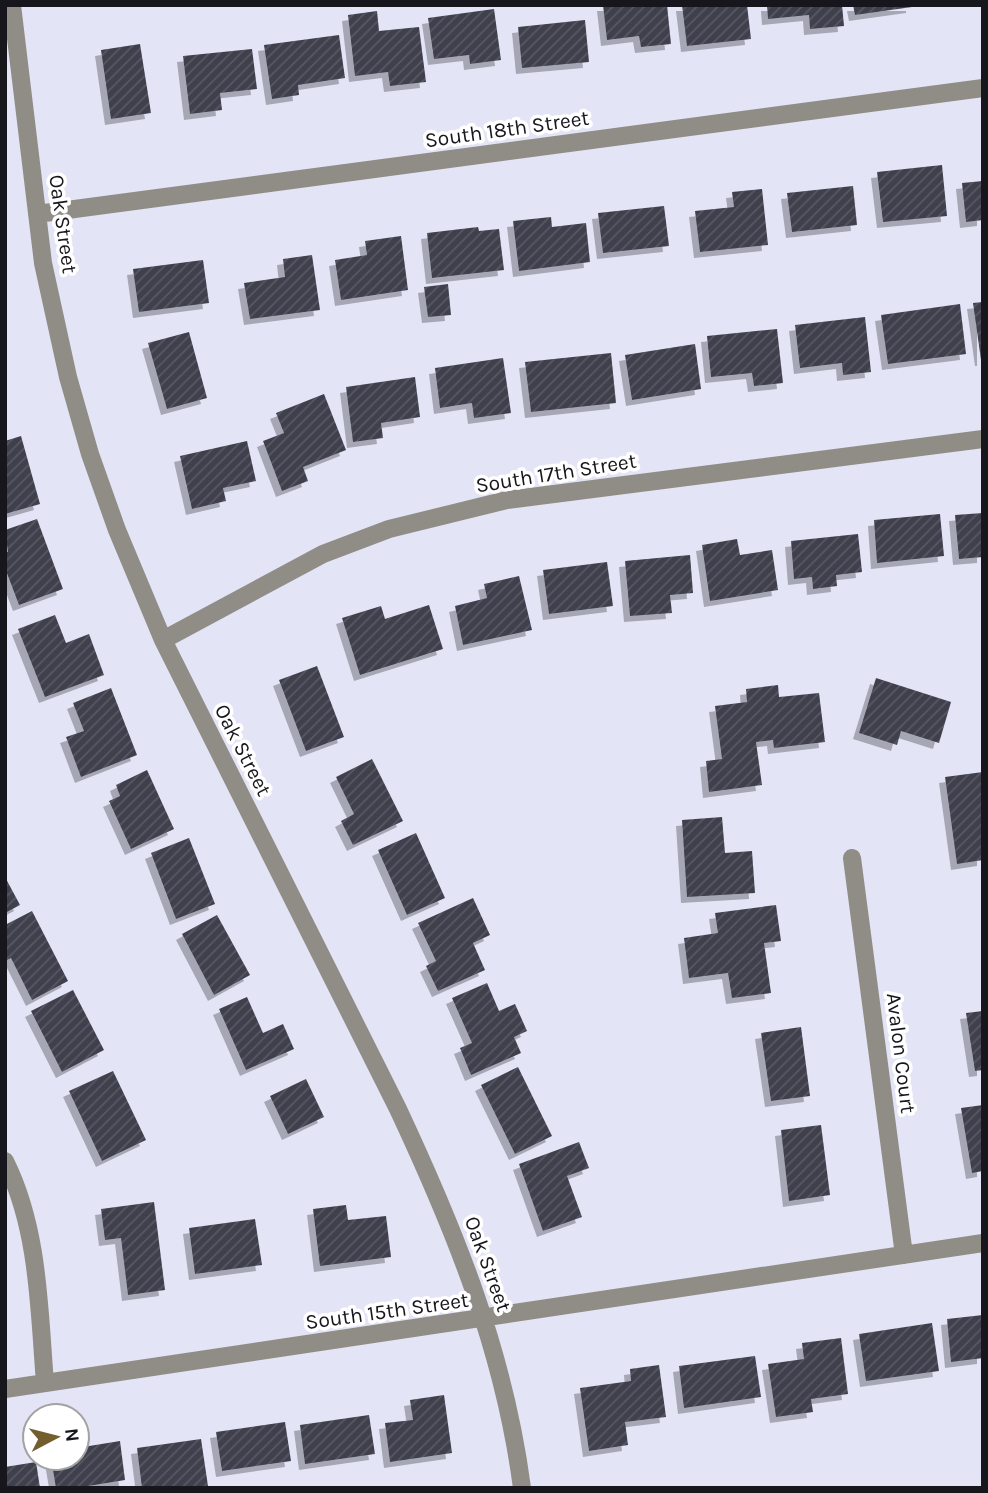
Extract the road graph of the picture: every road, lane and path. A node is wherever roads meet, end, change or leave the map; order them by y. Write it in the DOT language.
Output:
graph roads {
  1 [pos="12,5"];
  2 [pos="983,88"];
  3 [pos="37,214"];
  4 [pos="983,439"];
  5 [pos="163,640"];
  6 [pos="852,858"];
  7 [pos="5,1161"];
  8 [pos="983,1243"];
  9 [pos="904,1255"];
  10 [pos="485,1319"];
  11 [pos="46,1383"];
  12 [pos="5,1389"];
  13 [pos="522,1488"];
  1 -- 3 [label="street, Oak Street"];
  2 -- 3 [label="street, South 18th Street"];
  3 -- 5 [label="street, Oak Street"];
  4 -- 5 [label="street, South 17th Street"];
  5 -- 10 [label="street, Oak Street"];
  6 -- 9 [label="street, Avalon Court"];
  7 -- 11 [label="street"];
  8 -- 9 [label="street, South 15th Street"];
  9 -- 10 [label="street, South 15th Street"];
  10 -- 11 [label="street, South 15th Street"];
  10 -- 13 [label="street, Oak Street"];
  11 -- 12 [label="street, South 15th Street"];
}
